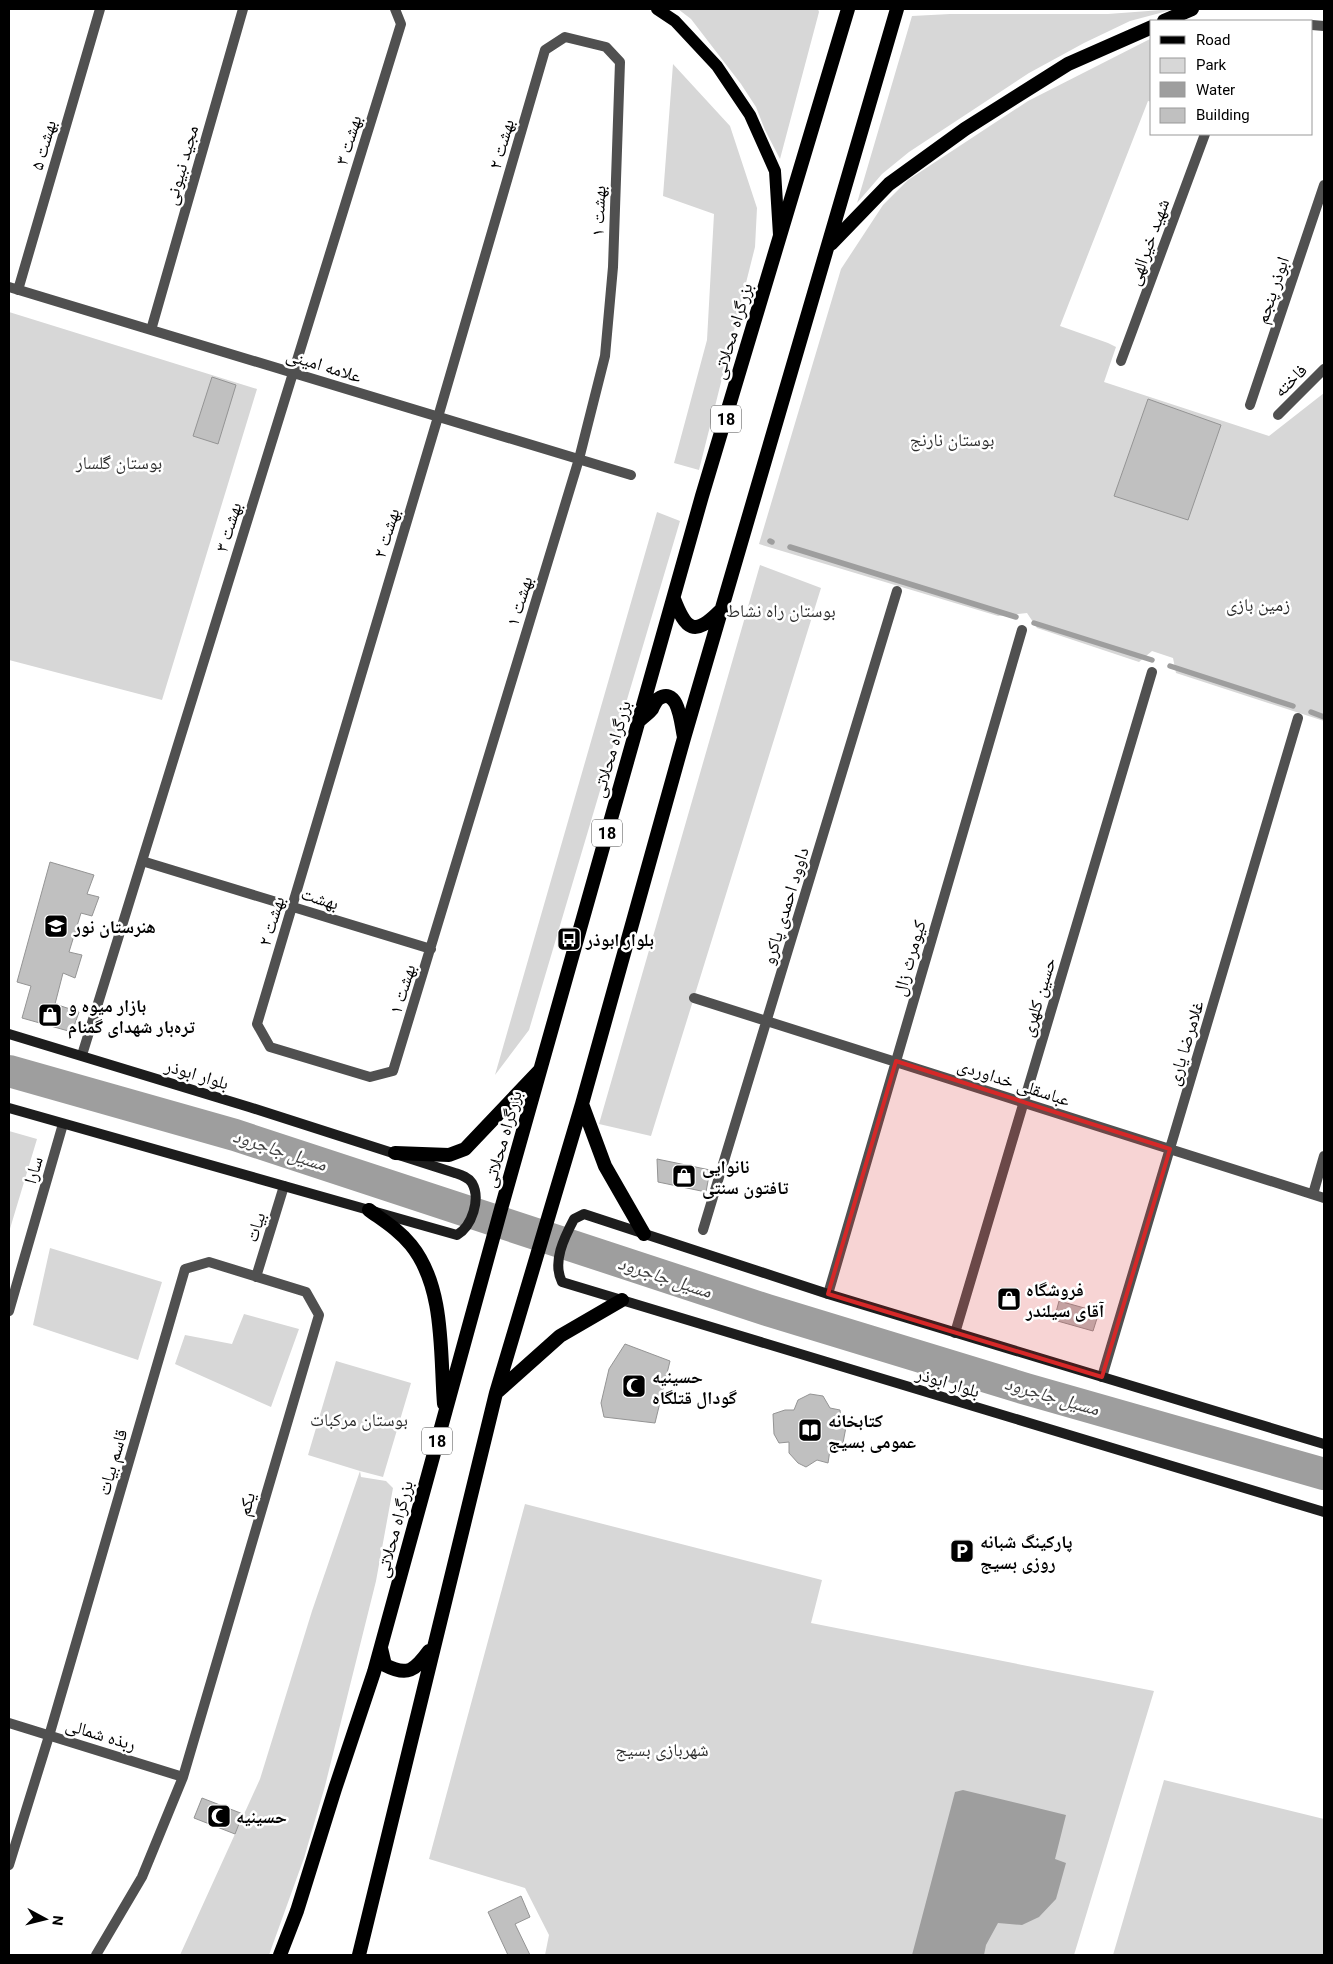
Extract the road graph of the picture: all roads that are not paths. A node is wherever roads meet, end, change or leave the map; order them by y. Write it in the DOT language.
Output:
graph roads {
  1 [pos="100,9"];
  2 [pos="244,9"];
  3 [pos="395,9"];
  4 [pos="657,9"];
  5 [pos="848,9"];
  6 [pos="897,9"];
  7 [pos="1192,9"];
  8 [pos="1166,20"];
  9 [pos="1150,28"];
  10 [pos="545,50"];
  11 [pos="1205,135"];
  12 [pos="1324,185"];
  13 [pos="779,240"];
  14 [pos="829,246"];
  15 [pos="13,288"];
  16 [pos="150,330"];
  17 [pos="1121,361"];
  18 [pos="1324,369"];
  19 [pos="293,373"];
  20 [pos="1250,405"];
  21 [pos="1278,414"];
  22 [pos="438,417"];
  23 [pos="579,459"];
  24 [pos="630,475"];
  25 [pos="897,591"];
  26 [pos="674,599"];
  27 [pos="721,610"];
  28 [pos="1022,630"];
  29 [pos="1152,672"];
  30 [pos="1298,718"];
  31 [pos="639,721"];
  32 [pos="684,738"];
  33 [pos="142,861"];
  34 [pos="292,907"];
  35 [pos="431,949"];
  36 [pos="694,998"];
  37 [pos="767,1020"];
  38 [pos="257,1024"];
  39 [pos="9,1034"];
  40 [pos="82,1055"];
  41 [pos="896,1061"];
  42 [pos="541,1068"];
  43 [pos="1024,1102"];
  44 [pos="582,1104"];
  45 [pos="9,1108"];
  46 [pos="63,1124"];
  47 [pos="1170,1149"];
  48 [pos="395,1153"];
  49 [pos="1324,1156"];
  50 [pos="284,1186"];
  51 [pos="1313,1194"];
  52 [pos="1324,1198"];
  53 [pos="369,1210"];
  54 [pos="703,1230"];
  55 [pos="644,1234"];
  56 [pos="256,1277"];
  57 [pos="828,1294"];
  58 [pos="622,1300"];
  59 [pos="9,1311"];
  60 [pos="955,1332"];
  61 [pos="1102,1377"];
  62 [pos="496,1393"];
  63 [pos="445,1415"];
  64 [pos="1324,1444"];
  65 [pos="1324,1512"];
  66 [pos="434,1644"];
  67 [pos="381,1646"];
  68 [pos="9,1724"];
  69 [pos="48,1736"];
  70 [pos="183,1776"];
  71 [pos="9,1866"];
  72 [pos="96,1955"];
  73 [pos="280,1955"];
  74 [pos="359,1955"];
  1 -- 15 [label="street, بهشت ۵"];
  2 -- 16 [label="street, مجید نبیونی"];
  3 -- 19 [label="street, بهشت ۳"];
  4 -- 13 [label="main road"];
  5 -- 13 [label="highway, بزرگراه محلاتی / 18"];
  6 -- 14 [label="highway"];
  7 -- 8 [label="highway"];
  9 -- 14 [label="highway"];
  10 -- 22 [label="street, بهشت ۲"];
  10 -- 23 [label="street, بهشت ۱"];
  11 -- 17 [label="street, شهید خیرالهی"];
  12 -- 20 [label="street, ابوذر پنجم"];
  13 -- 26 [label="highway, بزرگراه محلاتی / 18"];
  14 -- 27 [label="highway"];
  15 -- 16 [label="street, علامه امینی"];
  16 -- 19 [label="street, علامه امینی"];
  18 -- 21 [label="street, فاخته"];
  19 -- 22 [label="street, علامه امینی"];
  19 -- 33 [label="street, بهشت ۳"];
  22 -- 23 [label="street, علامه امینی"];
  22 -- 34 [label="street, بهشت ۲"];
  23 -- 24 [label="street, علامه امینی"];
  23 -- 35 [label="street, بهشت ۱"];
  25 -- 37 [label="street, داوود احمدی پاکرو"];
  26 -- 27 [label="highway"];
  26 -- 31 [label="highway, بزرگراه محلاتی / 18"];
  27 -- 32 [label="highway"];
  28 -- 41 [label="street, کیومرث زال"];
  29 -- 43 [label="street, حسین کلهری"];
  30 -- 47 [label="street, غلامرضا یاری"];
  31 -- 32 [label="highway"];
  31 -- 42 [label="highway, بزرگراه محلاتی / 18"];
  32 -- 44 [label="highway"];
  33 -- 34 [label="street, بهشت"];
  33 -- 40 [label="street, بهشت ۳"];
  34 -- 35 [label="street, بهشت"];
  34 -- 38 [label="street, بهشت ۲"];
  35 -- 38 [label="street, بهشت ۱"];
  36 -- 37 [label="street, عباسقلی خداوردی"];
  37 -- 41 [label="street, عباسقلی خداوردی"];
  37 -- 54 [label="street, داوود احمدی پاکرو"];
  39 -- 40 [label="main road, بلوار ابوذر"];
  40 -- 48 [label="main road, بلوار ابوذر"];
  41 -- 43 [label="street, عباسقلی خداوردی"];
  41 -- 57 [label="street, کیومرث زال"];
  42 -- 48 [label="highway"];
  42 -- 63 [label="highway, بزرگراه محلاتی / 18"];
  43 -- 47 [label="street, عباسقلی خداوردی"];
  43 -- 60 [label="street, حسین کلهری"];
  44 -- 55 [label="highway"];
  44 -- 62 [label="highway"];
  45 -- 46 [label="main road, بلوار ابوذر"];
  46 -- 50 [label="main road, بلوار ابوذر"];
  46 -- 59 [label="street, سارا"];
  47 -- 51 [label="street, عباسقلی خداوردی"];
  47 -- 61 [label="street, غلامرضا یاری"];
  48 -- 53 [label="main road, بلوار ابوذر"];
  49 -- 51 [label="street"];
  50 -- 53 [label="main road, بلوار ابوذر"];
  50 -- 56 [label="street, بیات"];
  51 -- 52 [label="street, عباسقلی خداوردی"];
  53 -- 63 [label="highway"];
  55 -- 57 [label="main road"];
  55 -- 58 [label="main road, بلوار ابوذر"];
  56 -- 69 [label="street, قاسم بیات"];
  56 -- 70 [label="street, یکم"];
  57 -- 60 [label="main road"];
  58 -- 62 [label="highway"];
  58 -- 65 [label="main road, بلوار ابوذر"];
  60 -- 61 [label="main road"];
  61 -- 64 [label="main road"];
  62 -- 66 [label="highway"];
  63 -- 67 [label="highway, بزرگراه محلاتی / 18"];
  66 -- 67 [label="highway"];
  66 -- 74 [label="highway"];
  67 -- 73 [label="highway, بزرگراه محلاتی"];
  68 -- 69 [label="street, ربذه شمالی"];
  69 -- 70 [label="street, ربذه شمالی"];
  69 -- 71 [label="street"];
  70 -- 72 [label="street, یکم"];
}
